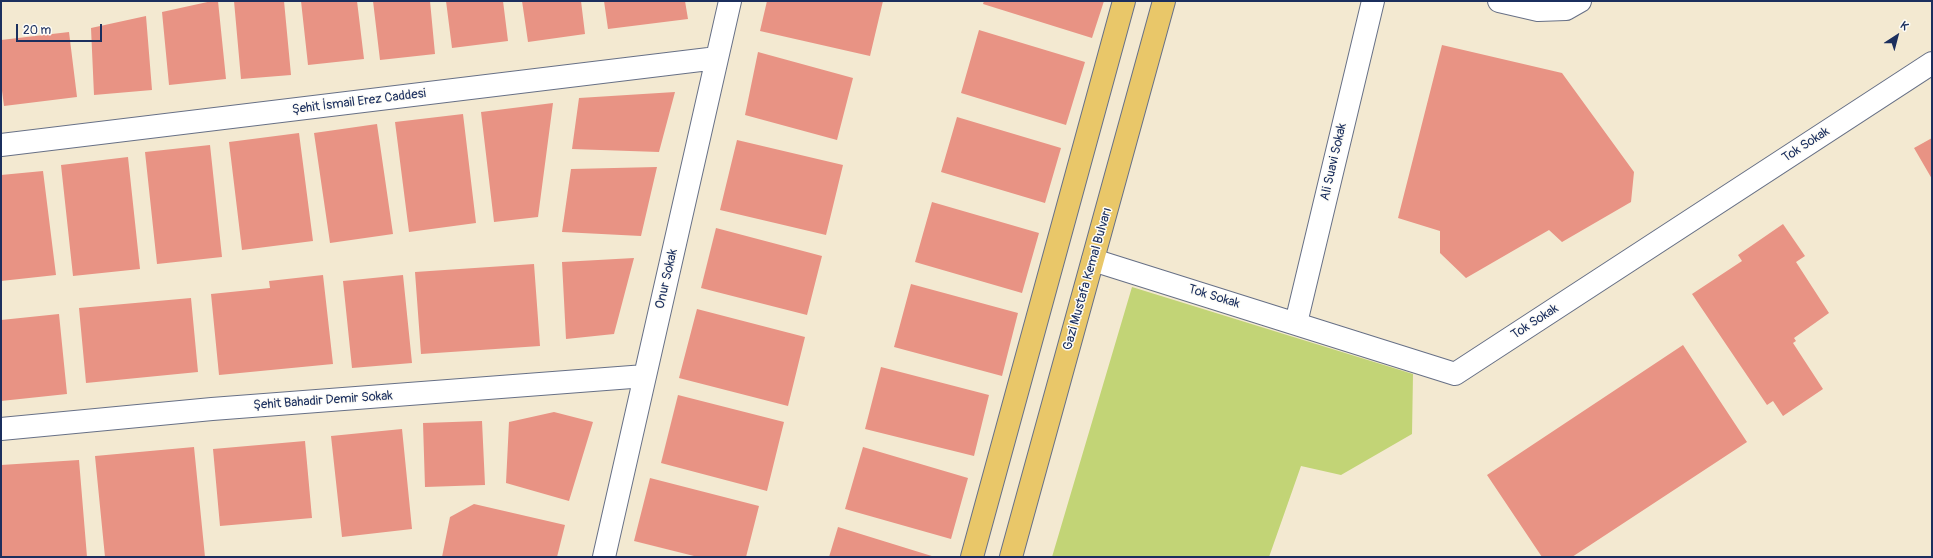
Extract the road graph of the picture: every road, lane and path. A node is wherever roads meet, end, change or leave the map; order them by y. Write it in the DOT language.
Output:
graph roads {
  1 [pos="730,1"];
  2 [pos="1124,1"];
  3 [pos="1164,1"];
  4 [pos="1373,1"];
  5 [pos="1500,1"];
  6 [pos="1580,1"];
  7 [pos="717,58"];
  8 [pos="1932,63"];
  9 [pos="1,145"];
  10 [pos="1093,260"];
  11 [pos="1296,323"];
  12 [pos="645,376"];
  13 [pos="1,429"];
  14 [pos="604,557"];
  15 [pos="972,557"];
  16 [pos="1011,557"];
  1 -- 7 [label="street, Onur Sokak"];
  2 -- 15 [label="main road"];
  3 -- 10 [label="main road, Gazi Mustafa Kemal Bulvarı"];
  4 -- 11 [label="street, Ali Suavi Sokak"];
  5 -- 6 [label="street"];
  7 -- 9 [label="street, Şehit İsmail Erez Caddesi"];
  7 -- 12 [label="street, Onur Sokak"];
  8 -- 11 [label="street, Tok Sokak"];
  10 -- 11 [label="street, Tok Sokak"];
  10 -- 16 [label="main road, Gazi Mustafa Kemal Bulvarı"];
  12 -- 13 [label="street, Şehit Bahadir Demir Sokak"];
  12 -- 14 [label="street, Onur Sokak"];
}
